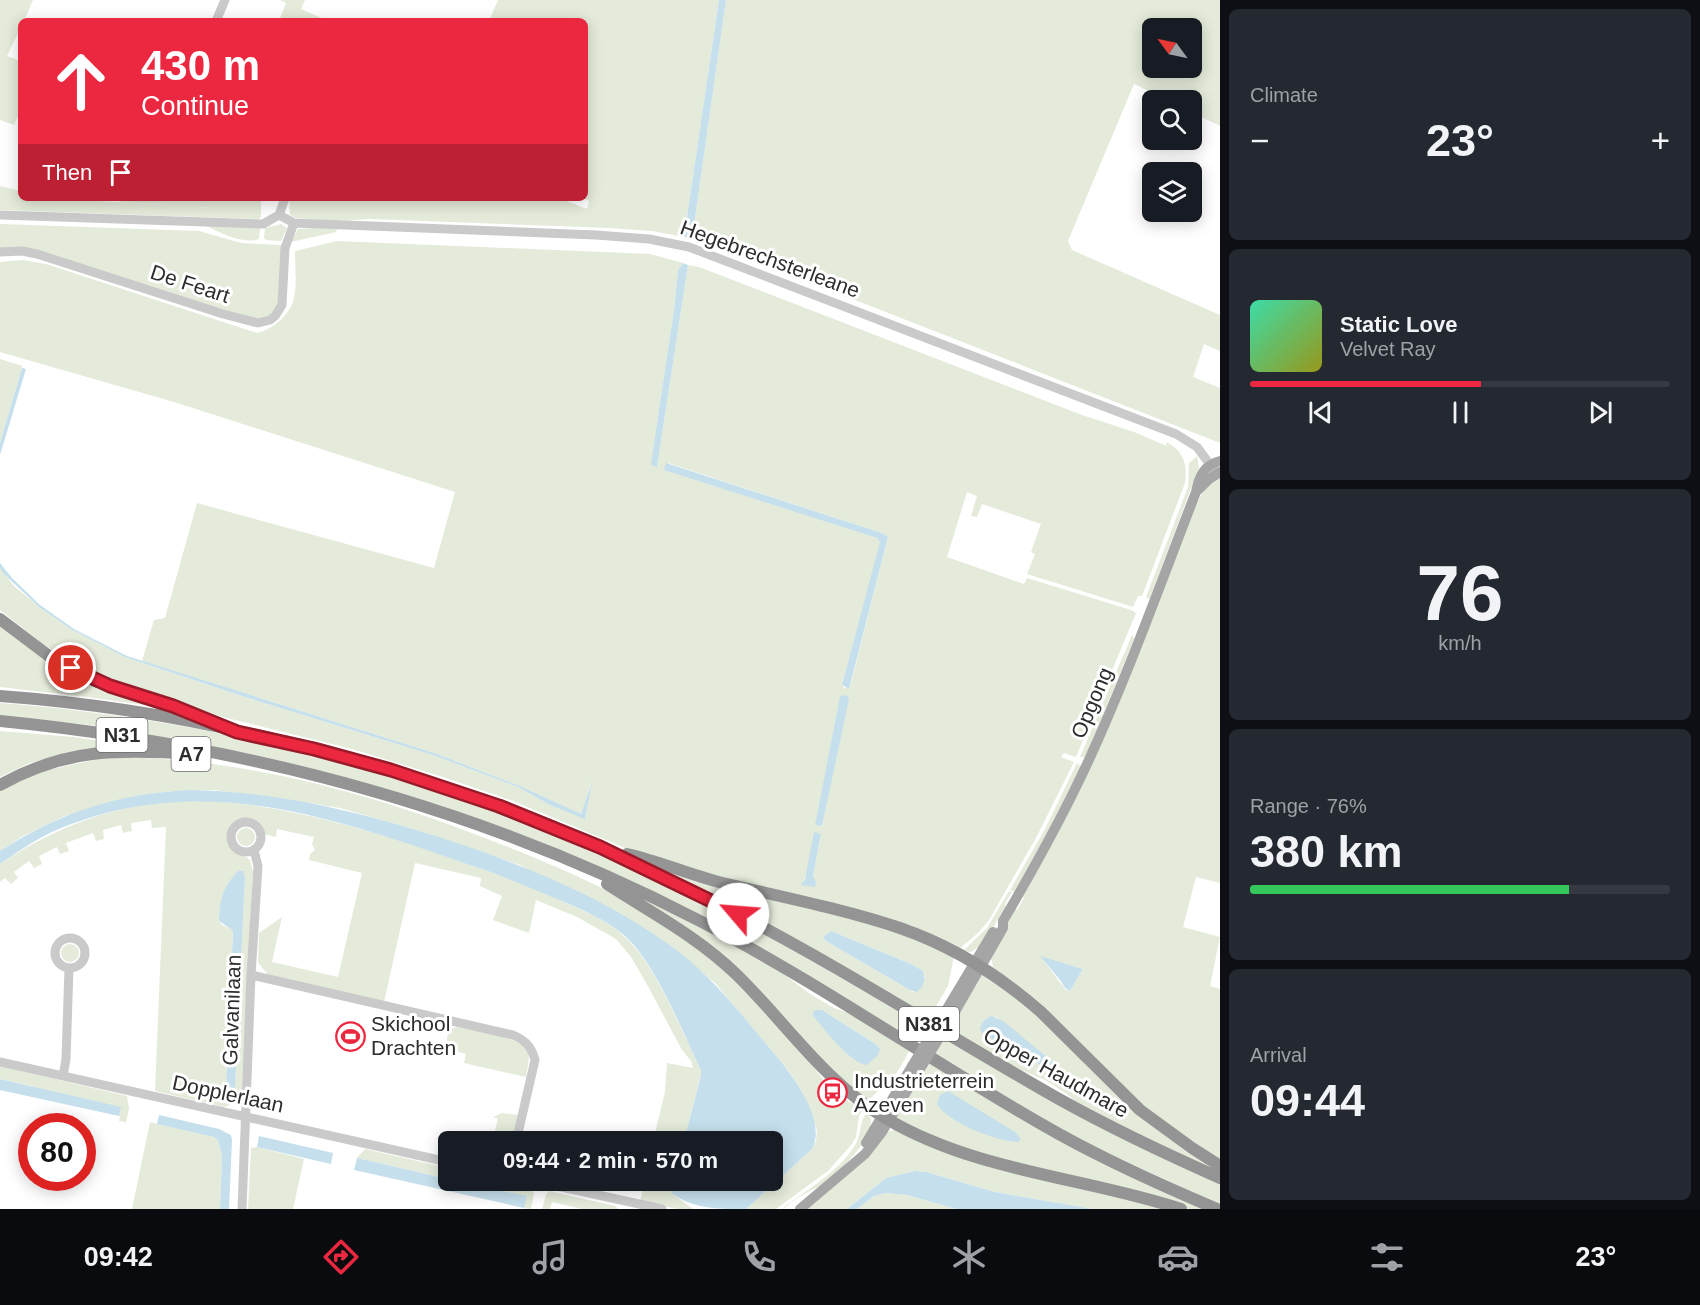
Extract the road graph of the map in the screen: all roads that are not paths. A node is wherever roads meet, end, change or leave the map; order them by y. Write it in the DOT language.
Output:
graph roads {
  1 [pos="225,0"];
  2 [pos="217,18"];
  3 [pos="284,201"];
  4 [pos="0,215"];
  5 [pos="279,215"];
  6 [pos="294,224"];
  7 [pos="0,252"];
  8 [pos="1217,468"];
  9 [pos="0,619"];
  10 [pos="0,696"];
  11 [pos="0,721"];
  12 [pos="237,732"];
  13 [pos="243,758"];
  14 [pos="0,785"];
  15 [pos="254,850"];
  16 [pos="640,861"];
  17 [pos="629,893"];
  18 [pos="978,965"];
  19 [pos="69,968"];
  20 [pos="251,975"];
  21 [pos="0,1062"];
  22 [pos="63,1076"];
  23 [pos="246,1117"];
  24 [pos="886,1118"];
  25 [pos="519,1131"];
  26 [pos="438,1160"];
  27 [pos="1220,1166"];
  28 [pos="1220,1178"];
  29 [pos="579,1191"];
  30 [pos="242,1209"];
  31 [pos="662,1209"];
  32 [pos="800,1209"];
  33 [pos="1181,1209"];
  34 [pos="1217,1209"];
  1 -- 2 [label="street"];
  3 -- 5 [label="street"];
  4 -- 5 [label="street"];
  5 -- 6 [label="street, Hegebrechsterleane"];
  6 -- 7 [label="street, De Feart"];
  6 -- 8 [label="street, Hegebrechsterleane"];
  8 -- 18 [label="main road, Opgong"];
  9 -- 12 [label="highway, N31"];
  10 -- 12 [label="highway, Opper Haudmare / N31"];
  11 -- 13 [label="highway, N31"];
  12 -- 16 [label="highway, Opper Haudmare / N31"];
  13 -- 14 [label="highway, A7"];
  13 -- 17 [label="highway, N31"];
  15 -- 20 [label="street, Galvanilaan"];
  16 -- 18 [label="highway"];
  16 -- 28 [label="highway, Opper Haudmare / N381"];
  17 -- 24 [label="highway"];
  17 -- 34 [label="highway, N381"];
  18 -- 24 [label="main road, Opgong, bridge"];
  18 -- 27 [label="highway"];
  19 -- 22 [label="street"];
  20 -- 23 [label="street, Galvanilaan"];
  20 -- 25 [label="street"];
  21 -- 22 [label="street, Dopplerlaan"];
  22 -- 23 [label="street, Dopplerlaan"];
  23 -- 26 [label="street, Dopplerlaan"];
  23 -- 30 [label="street, Galvanilaan"];
  24 -- 32 [label="main road, Opgong"];
  24 -- 33 [label="highway"];
  29 -- 31 [label="street"];
}
